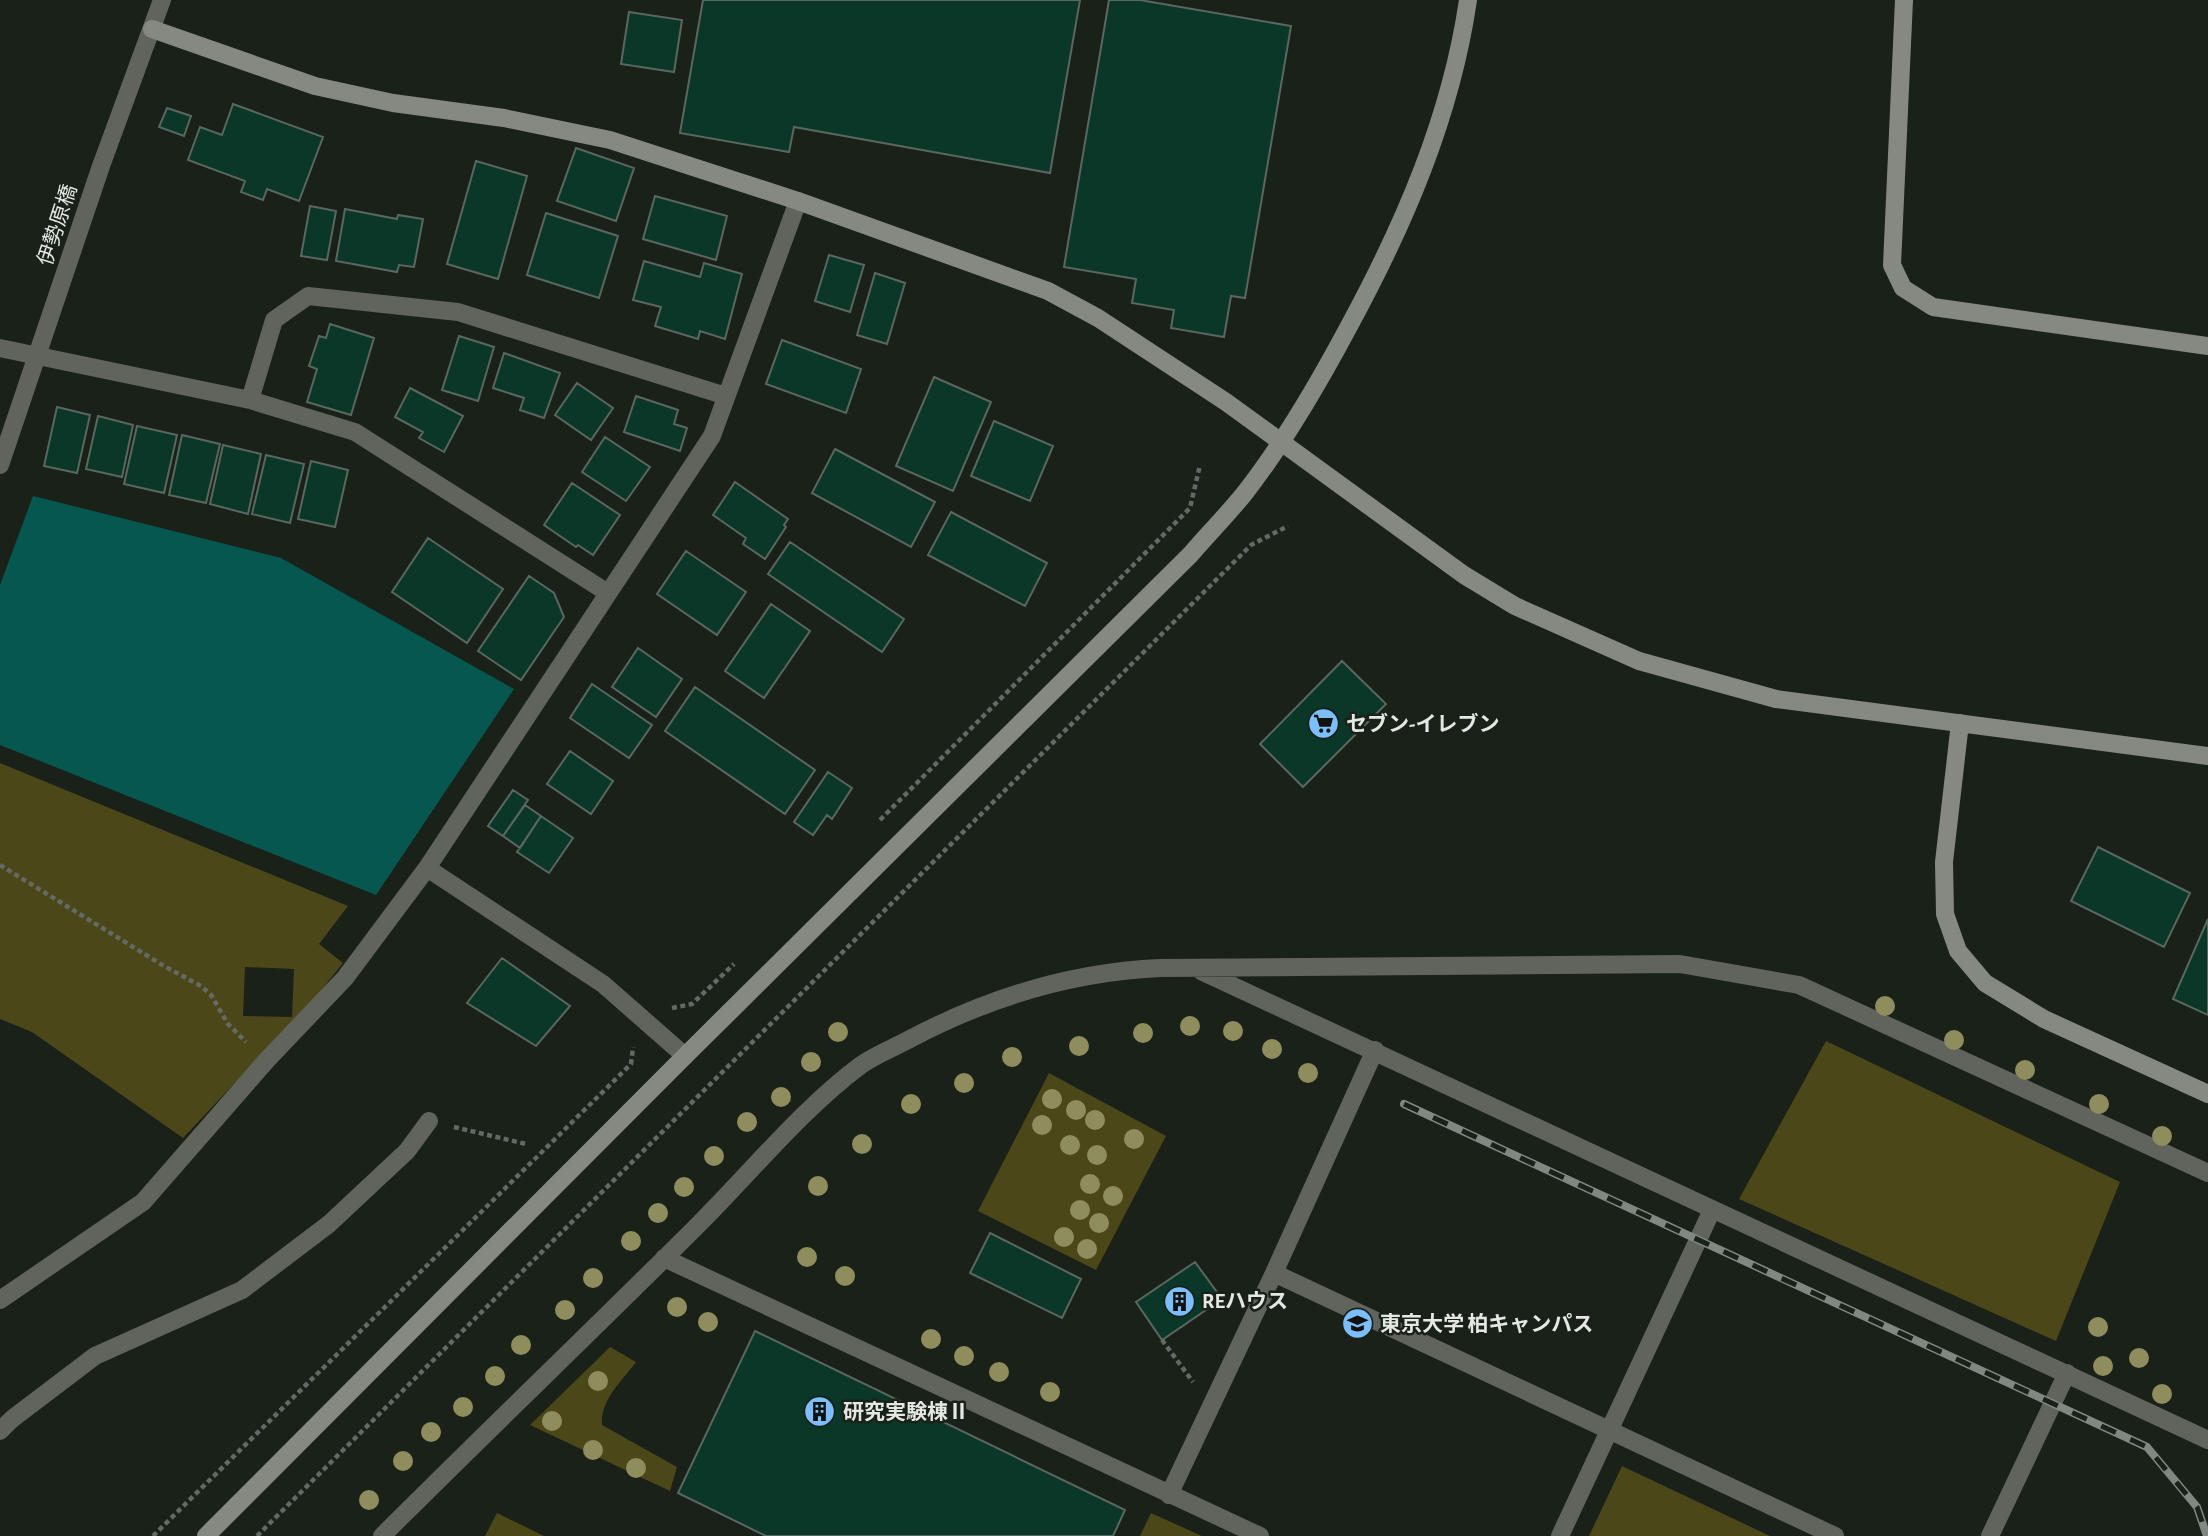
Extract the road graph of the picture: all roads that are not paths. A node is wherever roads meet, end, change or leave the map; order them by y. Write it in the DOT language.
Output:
graph roads {
  1 [pos="162,0"];
  2 [pos="1468,0"];
  3 [pos="1904,0"];
  4 [pos="152,29"];
  5 [pos="798,201"];
  6 [pos="2208,346"];
  7 [pos="0,348"];
  8 [pos="38,356"];
  9 [pos="726,396"];
  10 [pos="250,400"];
  11 [pos="1281,441"];
  12 [pos="0,465"];
  13 [pos="608,593"];
  14 [pos="1960,723"];
  15 [pos="2208,756"];
  16 [pos="427,868"];
  17 [pos="1195,968"];
  18 [pos="1375,1050"];
  19 [pos="685,1056"];
  20 [pos="2208,1094"];
  21 [pos="429,1121"];
  22 [pos="2208,1173"];
  23 [pos="1712,1210"];
  24 [pos="664,1258"];
  25 [pos="1274,1273"];
  26 [pos="0,1300"];
  27 [pos="2067,1373"];
  28 [pos="1610,1429"];
  29 [pos="0,1431"];
  30 [pos="2208,1440"];
  31 [pos="1169,1495"];
  32 [pos="206,1536"];
  33 [pos="382,1536"];
  34 [pos="1260,1536"];
  35 [pos="1560,1536"];
  36 [pos="1835,1536"];
  37 [pos="1990,1536"];
  1 -- 4 [label="street, 伊勢原橋"];
  2 -- 11 [label="street"];
  3 -- 6 [label="street"];
  4 -- 5 [label="street"];
  4 -- 8 [label="street, 伊勢原橋"];
  5 -- 9 [label="street"];
  5 -- 11 [label="street"];
  7 -- 8 [label="street"];
  8 -- 10 [label="street"];
  8 -- 12 [label="street, 伊勢原橋"];
  9 -- 10 [label="street"];
  9 -- 13 [label="street"];
  10 -- 13 [label="street"];
  11 -- 14 [label="street"];
  11 -- 19 [label="street"];
  13 -- 16 [label="street"];
  14 -- 15 [label="street"];
  14 -- 20 [label="street"];
  16 -- 19 [label="street"];
  16 -- 26 [label="street"];
  17 -- 18 [label="street"];
  17 -- 22 [label="street"];
  17 -- 24 [label="street"];
  18 -- 23 [label="street"];
  18 -- 25 [label="street"];
  19 -- 32 [label="street"];
  21 -- 29 [label="street"];
  23 -- 27 [label="street"];
  23 -- 28 [label="street"];
  24 -- 31 [label="street"];
  24 -- 33 [label="street"];
  25 -- 28 [label="street"];
  25 -- 31 [label="street"];
  27 -- 30 [label="street"];
  27 -- 37 [label="street"];
  28 -- 35 [label="street"];
  28 -- 36 [label="street"];
  31 -- 34 [label="street"];
}
